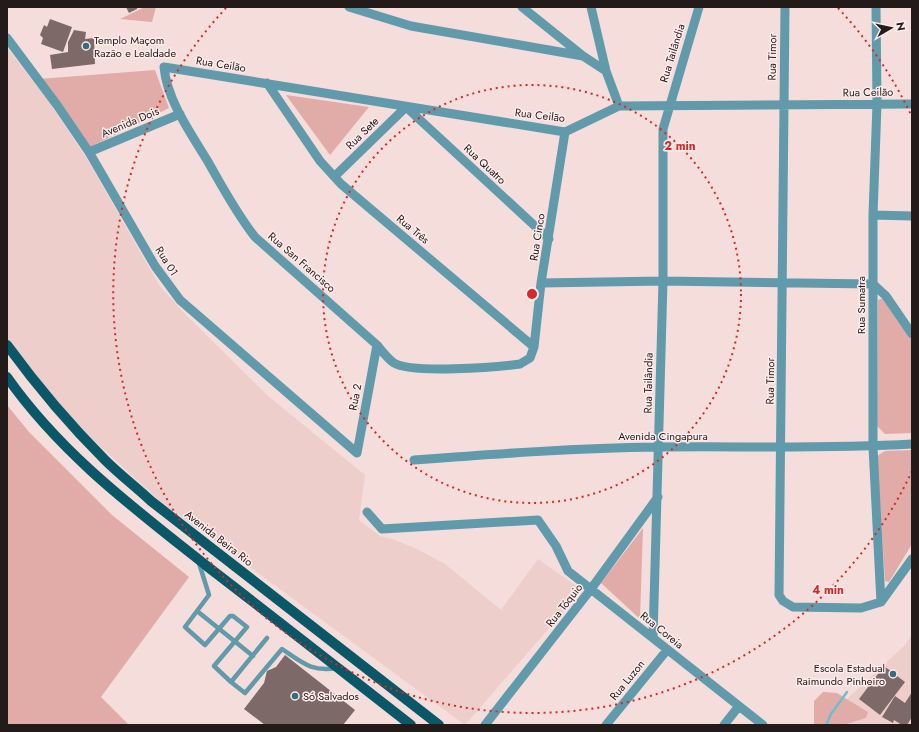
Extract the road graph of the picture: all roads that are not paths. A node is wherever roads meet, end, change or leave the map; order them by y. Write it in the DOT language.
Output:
graph roads {
  1 [pos="349,7"];
  2 [pos="522,7"];
  3 [pos="591,7"];
  4 [pos="699,7"];
  5 [pos="785,7"];
  6 [pos="876,7"];
  7 [pos="7,38"];
  8 [pos="583,56"];
  9 [pos="164,67"];
  10 [pos="606,71"];
  11 [pos="267,84"];
  12 [pos="877,104"];
  13 [pos="912,104"];
  14 [pos="618,106"];
  15 [pos="669,106"];
  16 [pos="783,106"];
  17 [pos="406,107"];
  18 [pos="180,114"];
  19 [pos="566,132"];
  20 [pos="89,152"];
  21 [pos="335,176"];
  22 [pos="873,215"];
  23 [pos="912,216"];
  24 [pos="549,239"];
  25 [pos="663,281"];
  26 [pos="783,282"];
  27 [pos="541,283"];
  28 [pos="873,284"];
  29 [pos="912,334"];
  30 [pos="7,345"];
  31 [pos="377,345"];
  32 [pos="534,347"];
  33 [pos="7,376"];
  34 [pos="912,444"];
  35 [pos="659,447"];
  36 [pos="873,447"];
  37 [pos="781,448"];
  38 [pos="357,453"];
  39 [pos="414,460"];
  40 [pos="658,497"];
  41 [pos="366,512"];
  42 [pos="198,558"];
  43 [pos="912,559"];
  44 [pos="591,589"];
  45 [pos="880,602"];
  46 [pos="197,611"];
  47 [pos="219,629"];
  48 [pos="267,638"];
  49 [pos="653,638"];
  50 [pos="235,642"];
  51 [pos="667,650"];
  52 [pos="252,656"];
  53 [pos="354,658"];
  54 [pos="340,670"];
  55 [pos="232,682"];
  56 [pos="739,706"];
  57 [pos="411,725"];
  58 [pos="440,725"];
  59 [pos="486,725"];
  60 [pos="606,725"];
  61 [pos="724,725"];
  62 [pos="764,725"];
  1 -- 8 [label="street"];
  2 -- 8 [label="street"];
  3 -- 10 [label="street"];
  4 -- 15 [label="street, Rua Tailândia"];
  5 -- 16 [label="street, Rua Timor"];
  6 -- 12 [label="street, Rua Sumatra"];
  7 -- 20 [label="street, Rua 01"];
  8 -- 10 [label="street"];
  9 -- 11 [label="street, Rua Ceilão"];
  9 -- 18 [label="street, Rua San Francisco"];
  10 -- 14 [label="street"];
  11 -- 17 [label="street, Rua Ceilão"];
  11 -- 21 [label="street, Rua Três"];
  12 -- 13 [label="street, Rua Ceilão"];
  12 -- 16 [label="street, Rua Ceilão"];
  12 -- 22 [label="street, Rua Sumatra"];
  14 -- 15 [label="street, Rua Ceilão"];
  14 -- 19 [label="street, Rua Ceilão"];
  15 -- 16 [label="street, Rua Ceilão"];
  15 -- 25 [label="street, Rua Tailândia"];
  16 -- 26 [label="street, Rua Timor"];
  17 -- 19 [label="street, Rua Ceilão"];
  17 -- 21 [label="street, Rua Sete"];
  17 -- 24 [label="street, Rua Quatro"];
  18 -- 20 [label="street, Avenida Dois"];
  18 -- 31 [label="street, Rua San Francisco"];
  19 -- 24 [label="street, Rua Cinco"];
  20 -- 38 [label="street, Rua 01"];
  21 -- 32 [label="street, Rua Três"];
  22 -- 23 [label="street"];
  22 -- 28 [label="street, Rua Sumatra"];
  24 -- 27 [label="street, Rua Cinco"];
  25 -- 26 [label="street"];
  25 -- 27 [label="street"];
  25 -- 35 [label="street, Rua Tailândia"];
  26 -- 28 [label="street"];
  26 -- 37 [label="street, Rua Timor"];
  27 -- 32 [label="street, Rua Cinco"];
  28 -- 29 [label="street"];
  28 -- 36 [label="street, Rua Sumatra"];
  30 -- 53 [label="main road, Avenida Beira Rio"];
  31 -- 32 [label="street, Rua San Francisco"];
  31 -- 38 [label="street, Rua 2"];
  33 -- 42 [label="main road"];
  34 -- 36 [label="street, Avenida Cingapura"];
  35 -- 37 [label="street, Avenida Cingapura"];
  35 -- 39 [label="street, Avenida Cingapura"];
  35 -- 40 [label="street, Rua Tailândia"];
  36 -- 37 [label="street, Avenida Cingapura"];
  36 -- 45 [label="street, Rua Sumatra"];
  37 -- 45 [label="street, Rua Timor"];
  40 -- 44 [label="street, Rua Tóquio"];
  40 -- 49 [label="street, Rua Tailândia"];
  41 -- 44 [label="street, Rua Coreia"];
  42 -- 46 [label="lane"];
  42 -- 54 [label="main road"];
  43 -- 45 [label="street"];
  44 -- 49 [label="street, Rua Coreia"];
  44 -- 59 [label="street, Rua Tóquio"];
  46 -- 47 [label="lane"];
  46 -- 47 [label="lane"];
  47 -- 50 [label="lane"];
  47 -- 50 [label="lane"];
  48 -- 52 [label="lane"];
  49 -- 51 [label="street, Rua Coreia"];
  50 -- 52 [label="lane"];
  50 -- 55 [label="lane"];
  51 -- 56 [label="street, Rua Coreia"];
  51 -- 60 [label="street, Rua Luzon"];
  52 -- 55 [label="lane"];
  53 -- 54 [label="main road"];
  53 -- 58 [label="main road, Avenida Beira Rio"];
  54 -- 55 [label="lane"];
  54 -- 57 [label="main road"];
  56 -- 61 [label="street"];
  56 -- 62 [label="street, Rua Coreia"];
}
